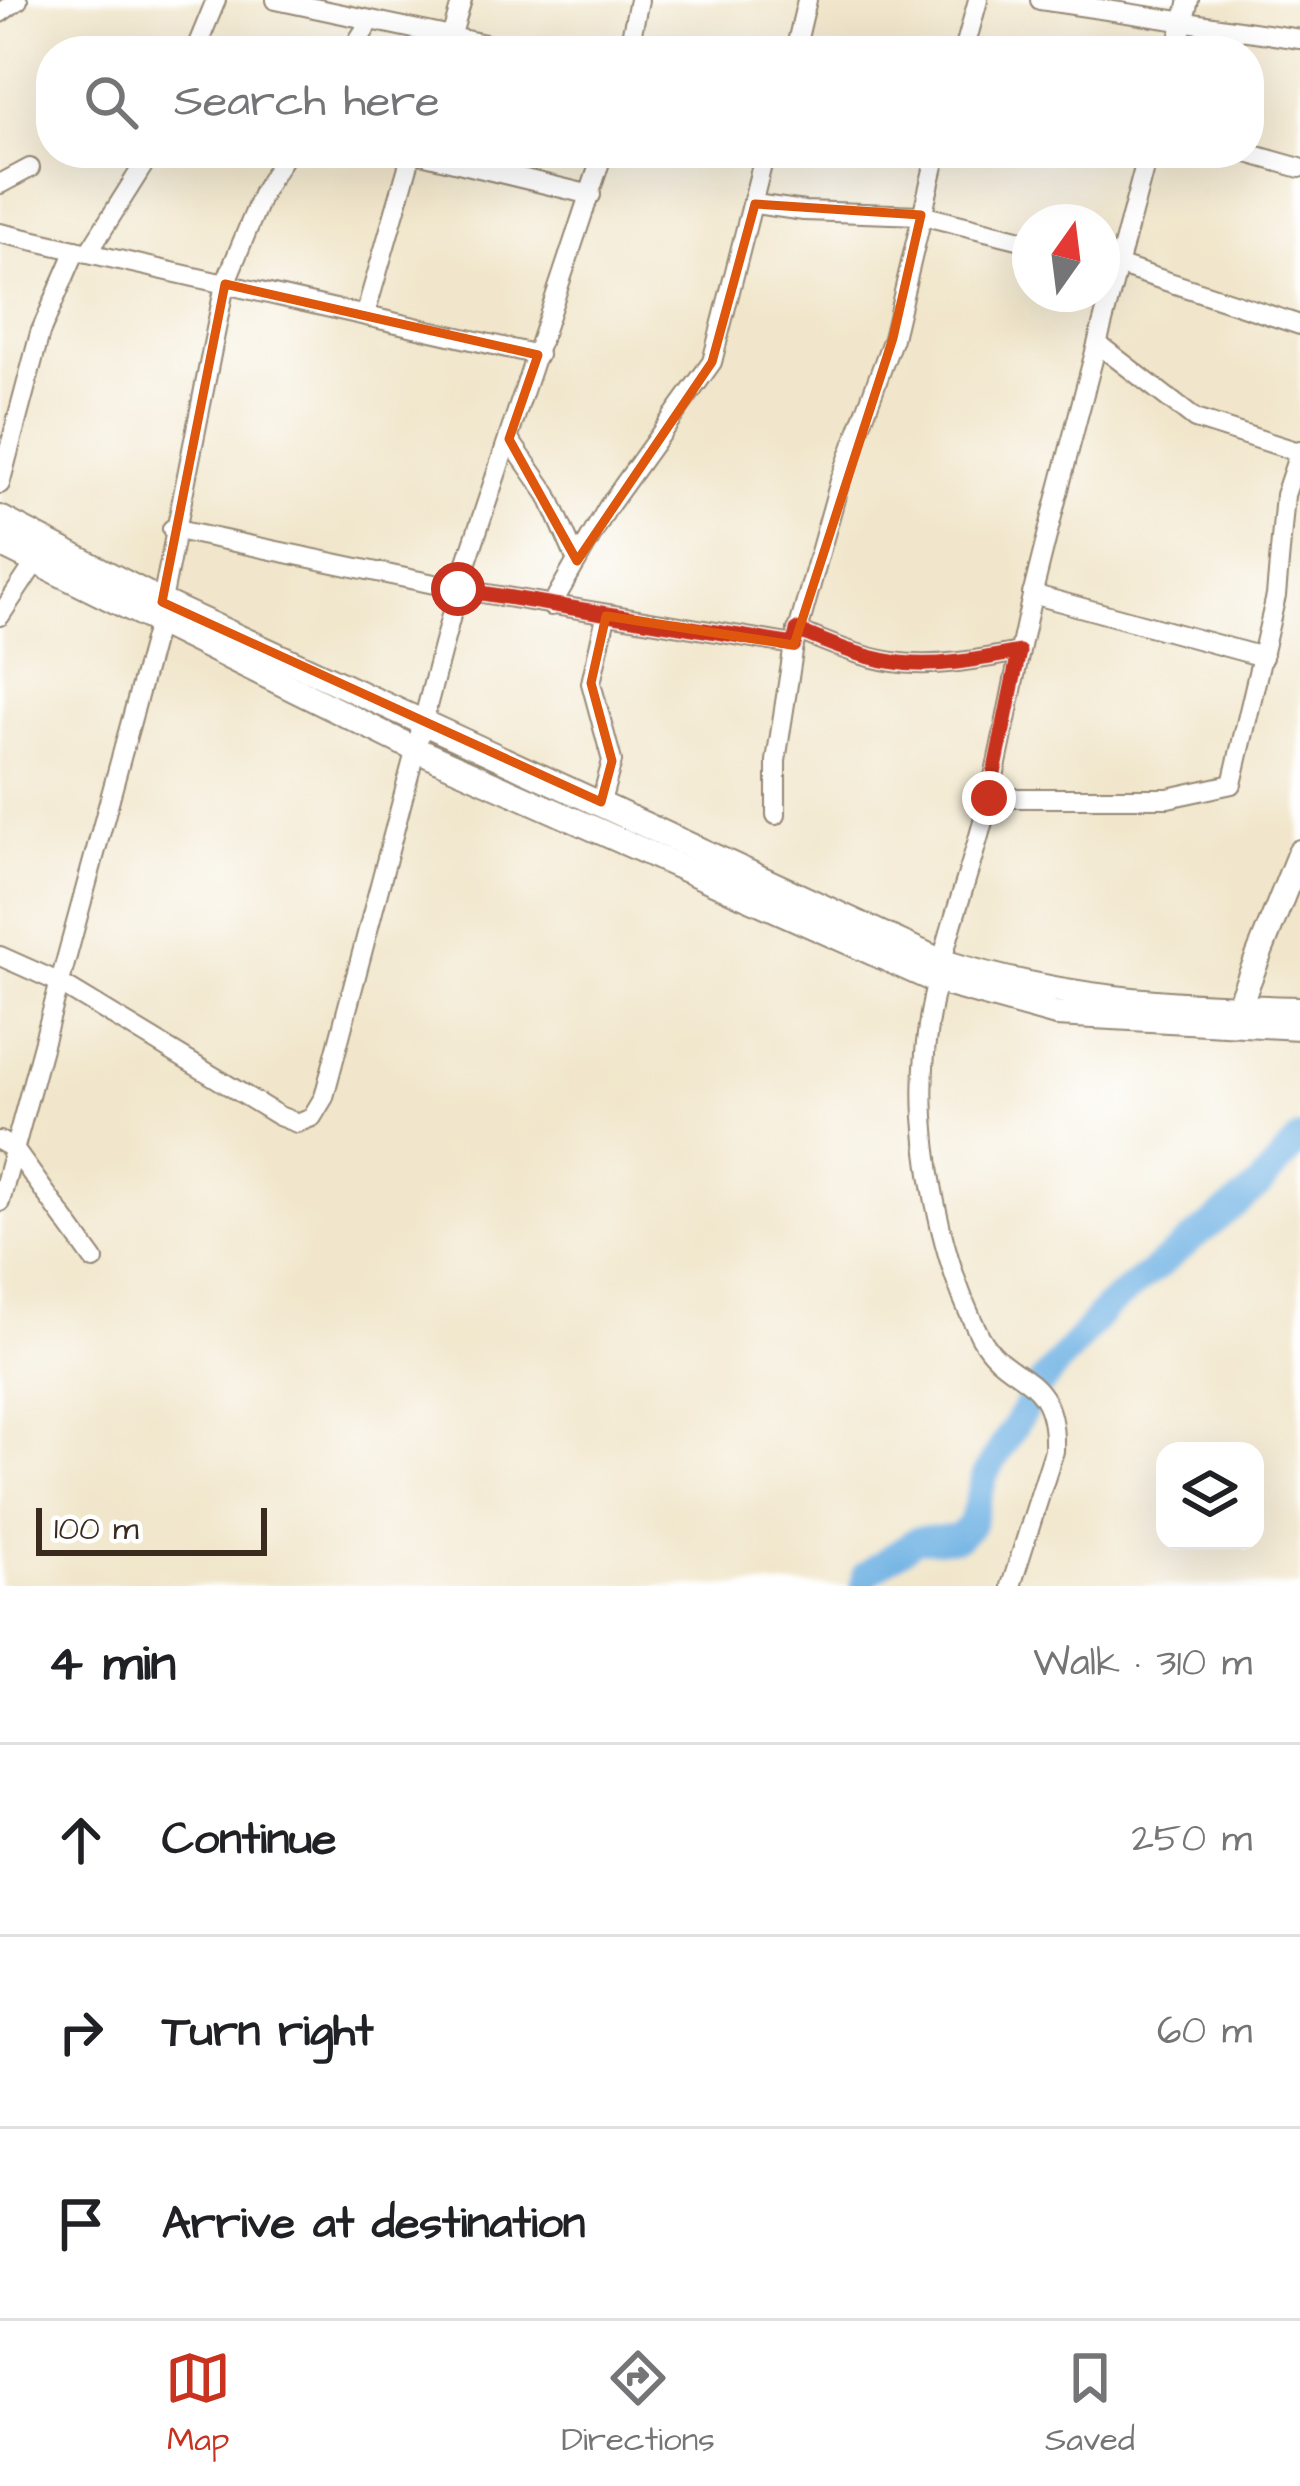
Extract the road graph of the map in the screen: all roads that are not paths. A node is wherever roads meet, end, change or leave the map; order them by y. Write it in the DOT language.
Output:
graph roads {
  1 [pos="17,0"];
  2 [pos="216,0"];
  3 [pos="276,0"];
  4 [pos="462,0"];
  5 [pos="639,0"];
  6 [pos="807,0"];
  7 [pos="978,0"];
  8 [pos="1040,0"];
  9 [pos="1189,0"];
  10 [pos="0,13"];
  11 [pos="1184,21"];
  12 [pos="370,22"];
  13 [pos="200,36"];
  14 [pos="361,36"];
  15 [pos="416,36"];
  16 [pos="452,36"];
  17 [pos="631,36"];
  18 [pos="799,36"];
  19 [pos="968,36"];
  20 [pos="1180,36"];
  21 [pos="1300,39"];
  22 [pos="1264,158"];
  23 [pos="30,168"];
  24 [pos="140,168"];
  25 [pos="277,168"];
  26 [pos="409,168"];
  27 [pos="477,168"];
  28 [pos="598,168"];
  29 [pos="762,168"];
  30 [pos="933,168"];
  31 [pos="1143,168"];
  32 [pos="1300,168"];
  33 [pos="0,184"];
  34 [pos="590,195"];
  35 [pos="755,204"];
  36 [pos="921,214"];
  37 [pos="0,233"];
  38 [pos="1120,234"];
  39 [pos="1012,237"];
  40 [pos="82,251"];
  41 [pos="1120,266"];
  42 [pos="225,284"];
  43 [pos="1103,312"];
  44 [pos="365,315"];
  45 [pos="1300,326"];
  46 [pos="1098,344"];
  47 [pos="538,355"];
  48 [pos="509,439"];
  49 [pos="1300,452"];
  50 [pos="0,484"];
  51 [pos="0,518"];
  52 [pos="172,529"];
  53 [pos="0,544"];
  54 [pos="577,561"];
  55 [pos="35,562"];
  56 [pos="458,589"];
  57 [pos="1032,594"];
  58 [pos="551,606"];
  59 [pos="159,614"];
  60 [pos="0,616"];
  61 [pos="606,616"];
  62 [pos="795,637"];
  63 [pos="1019,652"];
  64 [pos="1263,657"];
  65 [pos="422,738"];
  66 [pos="989,798"];
  67 [pos="601,802"];
  68 [pos="776,815"];
  69 [pos="1300,852"];
  70 [pos="0,956"];
  71 [pos="937,971"];
  72 [pos="56,981"];
  73 [pos="1235,1016"];
  74 [pos="1298,1021"];
  75 [pos="7,1145"];
  76 [pos="0,1202"];
  77 [pos="94,1260"];
  78 [pos="1011,1586"];
  1 -- 10 [label="street"];
  2 -- 13 [label="street"];
  3 -- 12 [label="street"];
  4 -- 16 [label="street"];
  5 -- 17 [label="street"];
  6 -- 18 [label="street"];
  7 -- 19 [label="street"];
  8 -- 11 [label="street"];
  9 -- 11 [label="street"];
  11 -- 20 [label="street"];
  11 -- 21 [label="street"];
  12 -- 14 [label="street"];
  12 -- 15 [label="street"];
  22 -- 32 [label="street"];
  23 -- 33 [label="street"];
  24 -- 40 [label="street"];
  25 -- 42 [label="street"];
  26 -- 44 [label="street"];
  27 -- 34 [label="street"];
  28 -- 34 [label="street"];
  29 -- 35 [label="street"];
  30 -- 36 [label="street"];
  31 -- 38 [label="street"];
  34 -- 47 [label="street"];
  35 -- 36 [label="street"];
  35 -- 54 [label="street"];
  36 -- 39 [label="street"];
  36 -- 62 [label="street"];
  37 -- 40 [label="street"];
  40 -- 42 [label="street"];
  40 -- 50 [label="street"];
  41 -- 45 [label="street"];
  42 -- 44 [label="street"];
  42 -- 52 [label="street"];
  43 -- 46 [label="street"];
  44 -- 47 [label="street"];
  46 -- 49 [label="street"];
  46 -- 57 [label="street"];
  47 -- 48 [label="street"];
  48 -- 54 [label="street"];
  48 -- 56 [label="street"];
  49 -- 64 [label="street"];
  51 -- 59 [label="main road"];
  52 -- 56 [label="street"];
  52 -- 59 [label="street"];
  53 -- 55 [label="main road"];
  54 -- 58 [label="street"];
  55 -- 59 [label="main road"];
  55 -- 60 [label="street"];
  56 -- 58 [label="street"];
  56 -- 65 [label="street"];
  57 -- 63 [label="street"];
  57 -- 64 [label="street"];
  58 -- 61 [label="street"];
  59 -- 65 [label="main road"];
  59 -- 72 [label="street"];
  61 -- 62 [label="street"];
  61 -- 67 [label="street"];
  62 -- 63 [label="street"];
  62 -- 68 [label="street"];
  63 -- 66 [label="street"];
  64 -- 66 [label="street"];
  65 -- 67 [label="main road"];
  65 -- 71 [label="main road"];
  65 -- 72 [label="street"];
  66 -- 71 [label="street"];
  67 -- 71 [label="main road"];
  69 -- 73 [label="main road"];
  70 -- 72 [label="street"];
  71 -- 73 [label="main road"];
  71 -- 78 [label="street"];
  72 -- 75 [label="street"];
  73 -- 74 [label="main road"];
  75 -- 76 [label="street"];
  75 -- 77 [label="street"];
}
